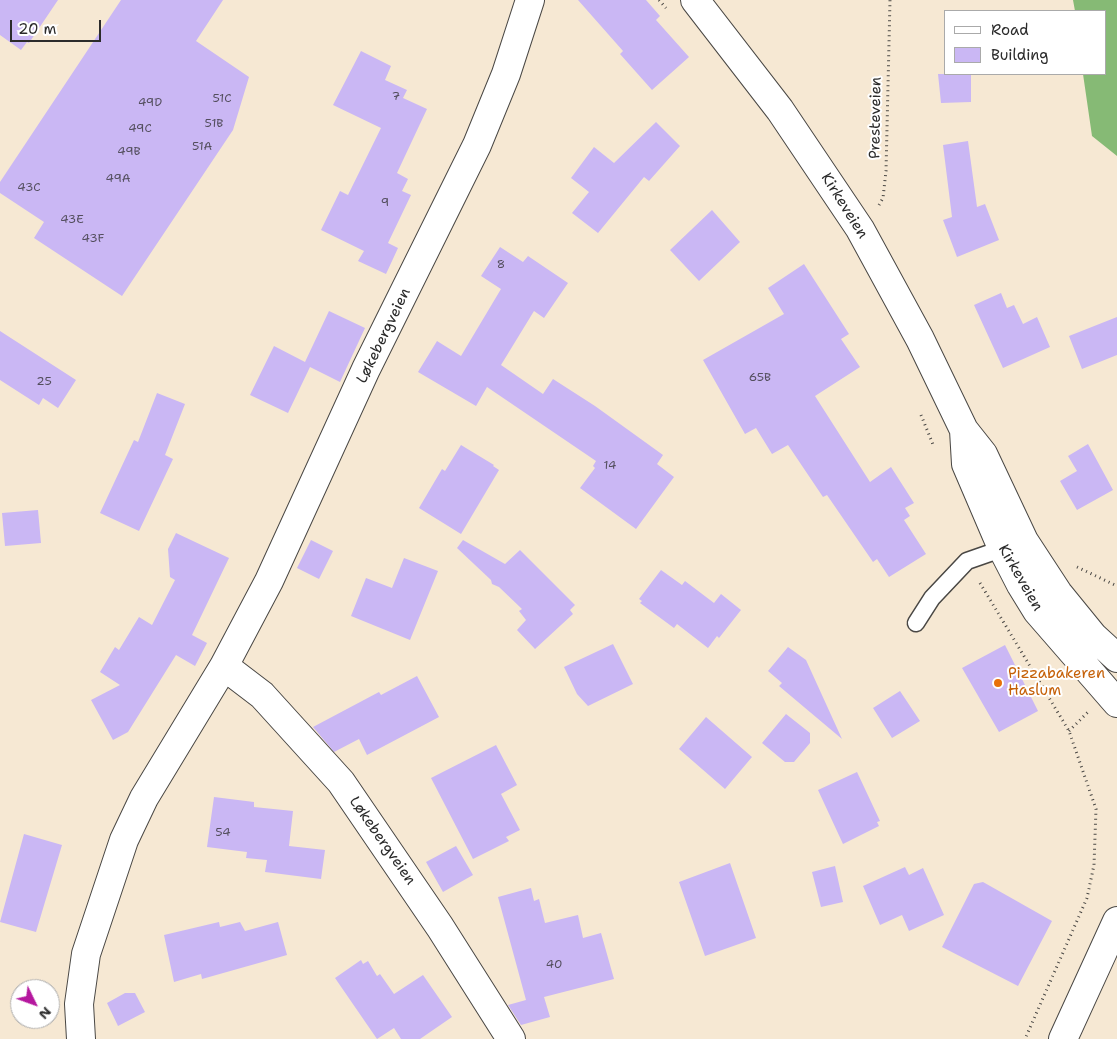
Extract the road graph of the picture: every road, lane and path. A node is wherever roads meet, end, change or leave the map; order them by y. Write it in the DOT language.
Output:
graph roads {
  1 [pos="530,0"];
  2 [pos="659,0"];
  3 [pos="695,0"];
  4 [pos="890,0"];
  5 [pos="671,14"];
  6 [pos="860,229"];
  7 [pos="920,412"];
  8 [pos="935,449"];
  9 [pos="1013,545"];
  10 [pos="967,560"];
  11 [pos="1074,565"];
  12 [pos="1117,586"];
  13 [pos="916,623"];
  14 [pos="1117,658"];
  15 [pos="224,666"];
  16 [pos="1117,703"];
  17 [pos="1091,709"];
  18 [pos="1069,731"];
  19 [pos="1116,918"];
  20 [pos="81,1039"];
  21 [pos="511,1039"];
  22 [pos="1026,1039"];
  23 [pos="1063,1039"];
  1 -- 15 [label="street, Løkebergveien"];
  2 -- 5 [label="path"];
  3 -- 6 [label="street, Kirkeveien"];
  4 -- 6 [label="path, Presteveien"];
  6 -- 9 [label="street, Kirkeveien"];
  7 -- 8 [label="path"];
  9 -- 10 [label="lane"];
  9 -- 14 [label="street, Kirkeveien"];
  9 -- 16 [label="street, Kirkeveien"];
  10 -- 13 [label="lane"];
  10 -- 18 [label="path"];
  11 -- 12 [label="path"];
  15 -- 20 [label="street, Løkebergveien"];
  15 -- 21 [label="street, Løkebergveien"];
  17 -- 18 [label="path"];
  18 -- 22 [label="path"];
  19 -- 23 [label="street"];
}
